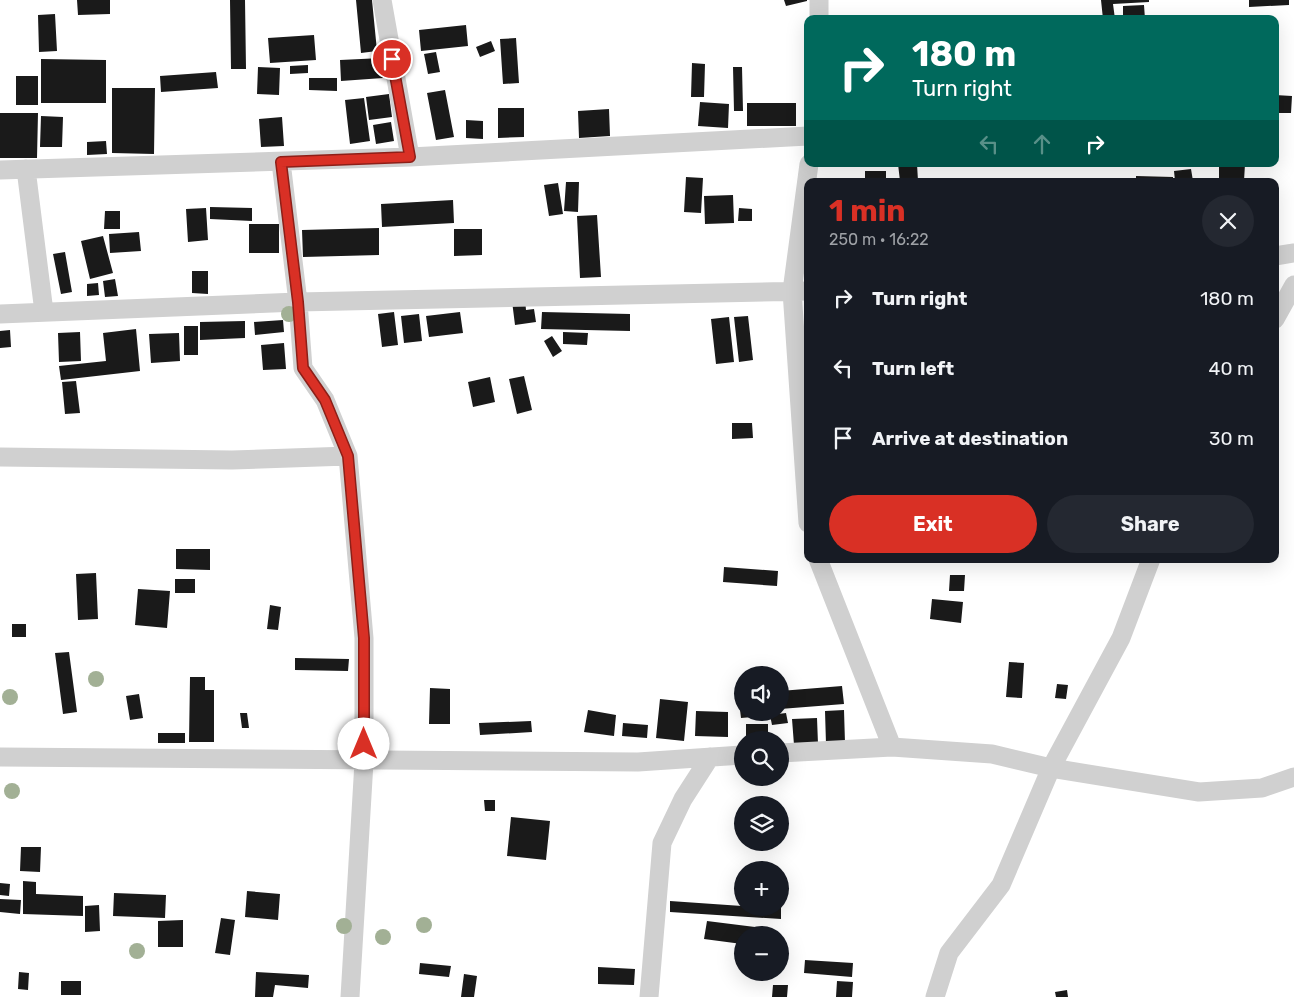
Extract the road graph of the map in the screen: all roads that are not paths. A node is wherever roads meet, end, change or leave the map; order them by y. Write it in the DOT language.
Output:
graph roads {
  1 [pos="382,0"];
  2 [pos="819,0"];
  3 [pos="819,15"];
  4 [pos="804,136"];
  5 [pos="410,157"];
  6 [pos="281,162"];
  7 [pos="26,169"];
  8 [pos="0,170"];
  9 [pos="804,235"];
  10 [pos="1294,253"];
  11 [pos="1279,255"];
  12 [pos="1294,285"];
  13 [pos="800,291"];
  14 [pos="298,302"];
  15 [pos="44,312"];
  16 [pos="1279,312"];
  17 [pos="0,314"];
  18 [pos="348,456"];
  19 [pos="0,458"];
  20 [pos="804,467"];
  21 [pos="820,563"];
  22 [pos="1149,563"];
  23 [pos="892,747"];
  24 [pos="789,753"];
  25 [pos="734,755"];
  26 [pos="710,756"];
  27 [pos="0,757"];
  28 [pos="364,762"];
  29 [pos="1051,768"];
  30 [pos="1294,777"];
  31 [pos="350,997"];
  32 [pos="648,997"];
  33 [pos="935,997"];
  1 -- 5 [label="street"];
  2 -- 3 [label="street"];
  4 -- 5 [label="street"];
  5 -- 6 [label="street"];
  6 -- 7 [label="street"];
  6 -- 14 [label="street"];
  7 -- 8 [label="street"];
  7 -- 15 [label="street"];
  9 -- 13 [label="street"];
  10 -- 11 [label="street"];
  12 -- 16 [label="street"];
  13 -- 14 [label="street"];
  13 -- 20 [label="street"];
  14 -- 15 [label="street"];
  14 -- 18 [label="street"];
  15 -- 17 [label="street"];
  18 -- 19 [label="street"];
  18 -- 28 [label="street"];
  21 -- 23 [label="street"];
  22 -- 29 [label="street"];
  23 -- 24 [label="street"];
  23 -- 29 [label="street"];
  25 -- 26 [label="street"];
  26 -- 28 [label="street"];
  26 -- 32 [label="street"];
  27 -- 28 [label="street"];
  28 -- 31 [label="street"];
  29 -- 30 [label="street"];
  29 -- 33 [label="street"];
}
